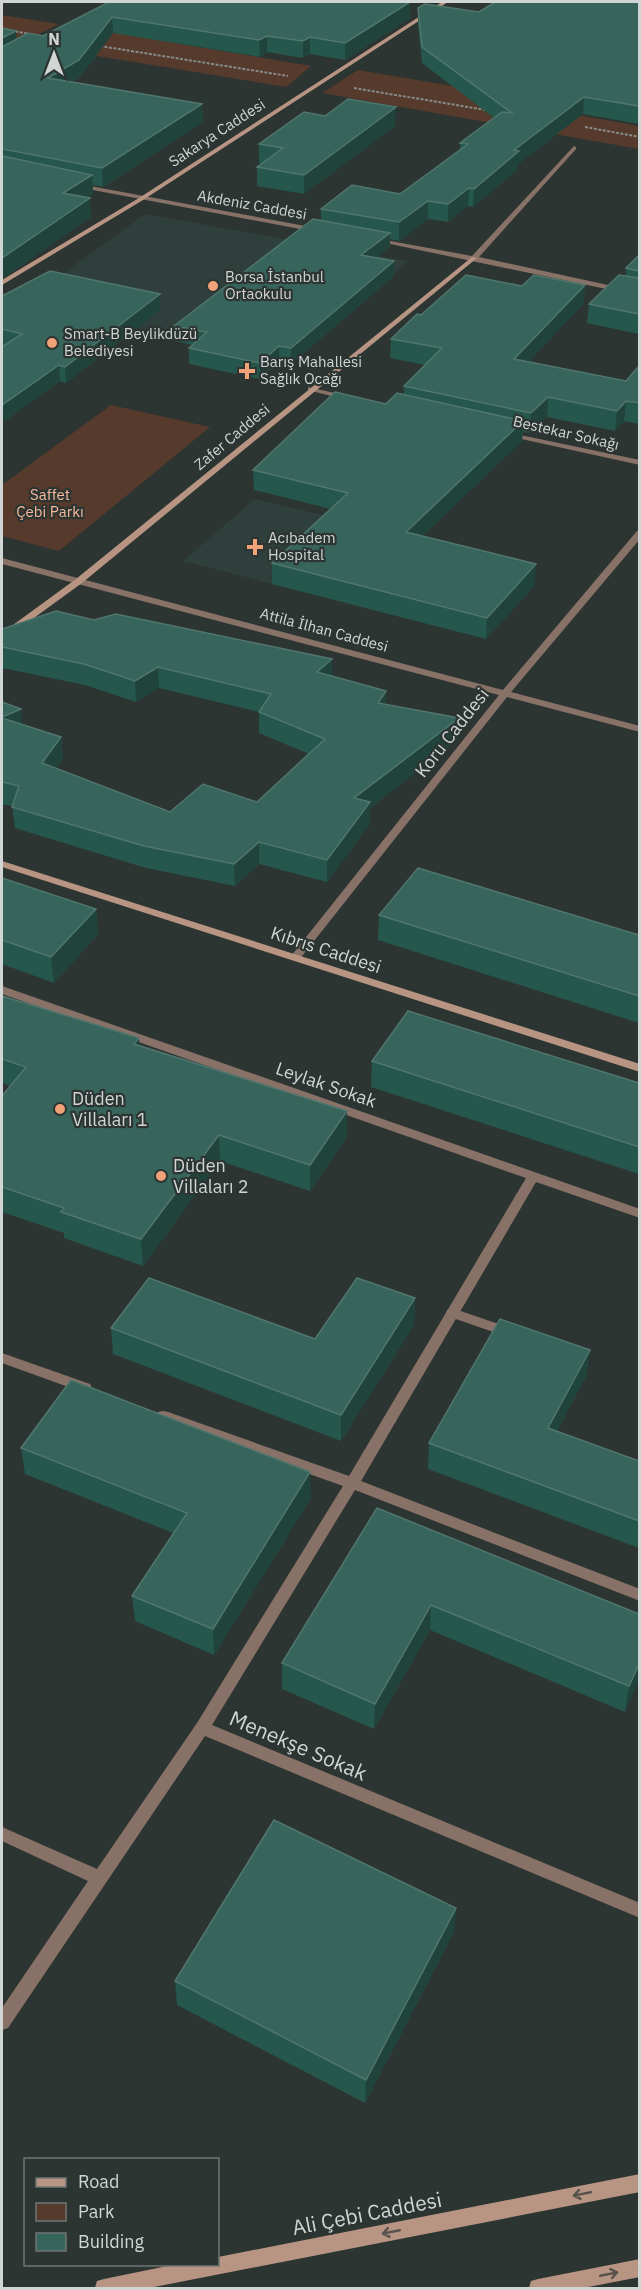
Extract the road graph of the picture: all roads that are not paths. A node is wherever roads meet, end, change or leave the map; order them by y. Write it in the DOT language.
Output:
graph roads {
  1 [pos="430,2"];
  2 [pos="444,3"];
  3 [pos="574,148"];
  4 [pos="71,184"];
  5 [pos="141,198"];
  6 [pos="324,231"];
  7 [pos="370,240"];
  8 [pos="474,258"];
  9 [pos="2,284"];
  10 [pos="639,294"];
  11 [pos="311,389"];
  12 [pos="356,400"];
  13 [pos="503,433"];
  14 [pos="639,463"];
  15 [pos="639,533"];
  16 [pos="2,561"];
  17 [pos="79,581"];
  18 [pos="2,637"];
  19 [pos="505,693"];
  20 [pos="639,729"];
  21 [pos="2,864"];
  22 [pos="295,958"];
  23 [pos="2,990"];
  24 [pos="639,1068"];
  25 [pos="533,1176"];
  26 [pos="639,1214"];
  27 [pos="452,1313"];
  28 [pos="517,1335"];
  29 [pos="2,1358"];
  30 [pos="95,1392"];
  31 [pos="151,1412"];
  32 [pos="352,1483"];
  33 [pos="639,1595"];
  34 [pos="202,1728"];
  35 [pos="2,1834"];
  36 [pos="99,1878"];
  37 [pos="639,1911"];
  38 [pos="2,2022"];
  39 [pos="639,2183"];
  40 [pos="639,2268"];
  41 [pos="104,2289"];
  42 [pos="538,2289"];
  1 -- 2 [label="street"];
  2 -- 5 [label="street, Sakarya Caddesi"];
  3 -- 8 [label="street, Zafer Caddesi"];
  4 -- 5 [label="street, Akdeniz Caddesi"];
  5 -- 6 [label="street, Akdeniz Caddesi"];
  5 -- 9 [label="street, Sakarya Caddesi"];
  7 -- 8 [label="street"];
  8 -- 10 [label="street"];
  8 -- 11 [label="street, Zafer Caddesi"];
  11 -- 12 [label="street"];
  11 -- 17 [label="street, Zafer Caddesi"];
  13 -- 14 [label="street, Bestekar Sokağı"];
  15 -- 19 [label="street, Koru Caddesi"];
  16 -- 17 [label="street, Attila İlhan Caddesi"];
  17 -- 18 [label="street, Zafer Caddesi"];
  17 -- 19 [label="street, Attila İlhan Caddesi"];
  19 -- 20 [label="street, Attila İlhan Caddesi"];
  19 -- 22 [label="street, Koru Caddesi"];
  21 -- 22 [label="street, Kıbrıs Caddesi"];
  22 -- 24 [label="street, Kıbrıs Caddesi"];
  23 -- 25 [label="street, Leylak Sokak"];
  25 -- 26 [label="street, Leylak Sokak"];
  25 -- 27 [label="street"];
  27 -- 28 [label="street"];
  27 -- 32 [label="street"];
  29 -- 30 [label="street"];
  31 -- 32 [label="street"];
  32 -- 33 [label="street"];
  32 -- 34 [label="street"];
  34 -- 36 [label="street, Menekşe Sokak"];
  34 -- 37 [label="street, Menekşe Sokak"];
  35 -- 36 [label="street"];
  36 -- 38 [label="street, Menekşe Sokak"];
  39 -- 41 [label="street, Ali Çebi Caddesi, one-way"];
  42 -- 40 [label="street, one-way"];
}
